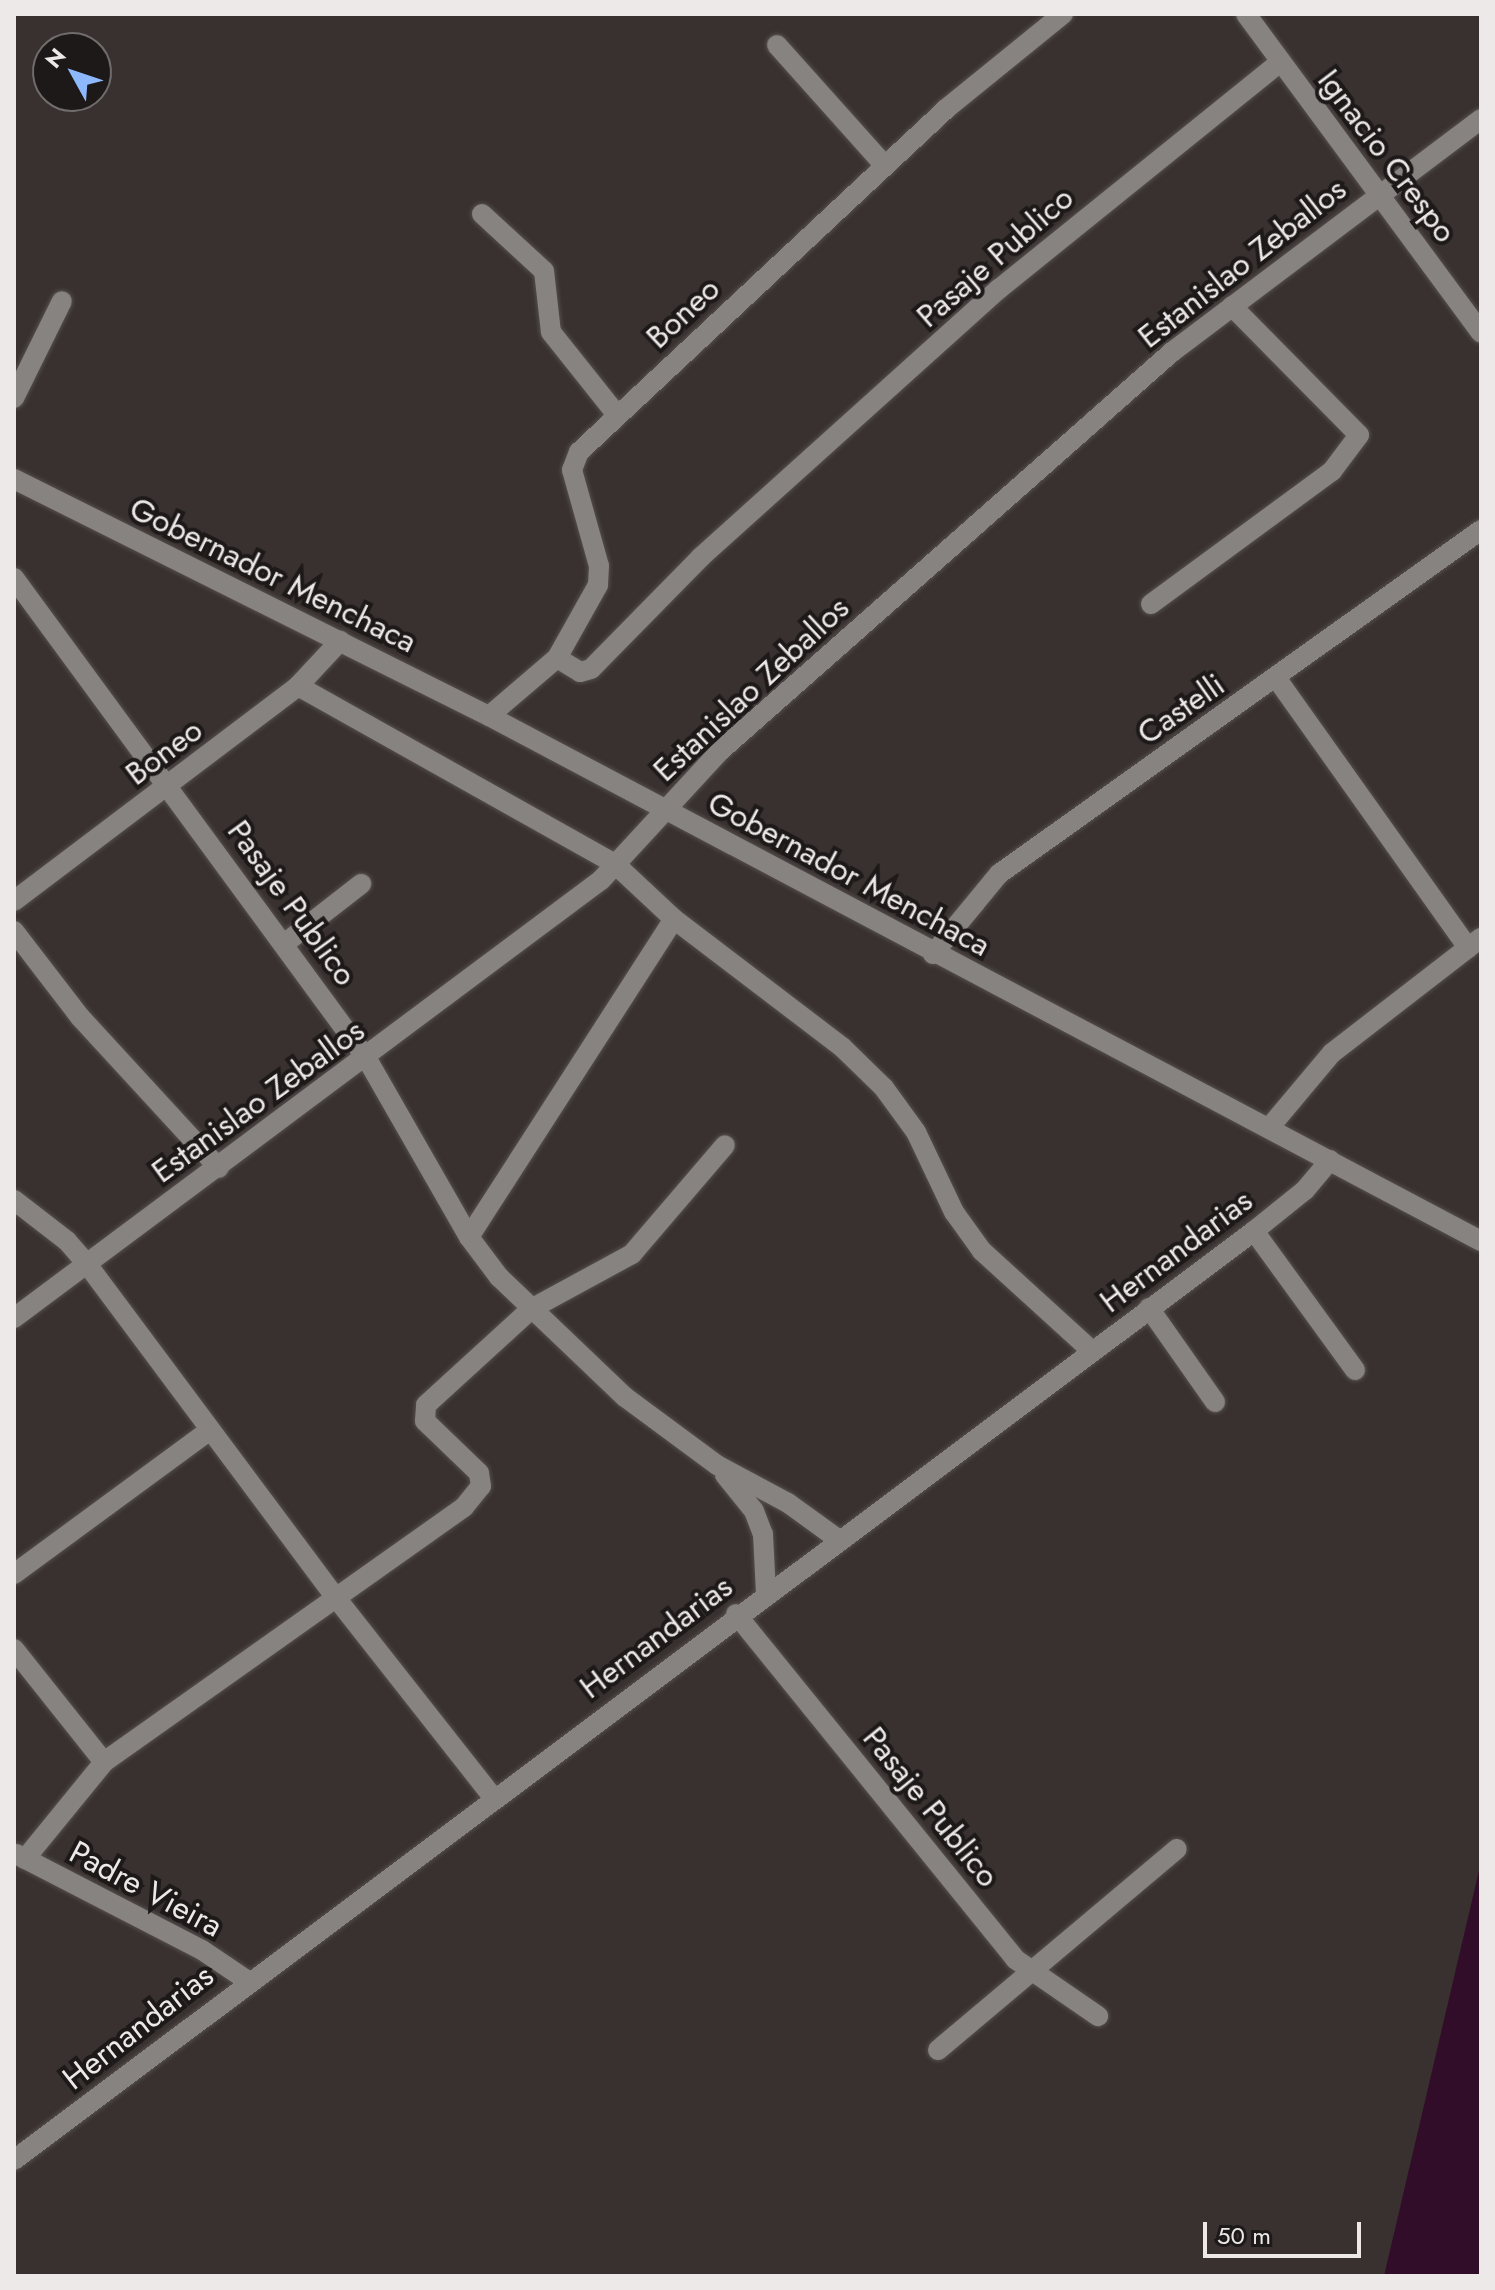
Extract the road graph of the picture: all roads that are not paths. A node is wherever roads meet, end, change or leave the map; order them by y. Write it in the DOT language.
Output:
graph roads {
  1 [pos="1063,14"];
  2 [pos="1246,14"];
  3 [pos="777,45"];
  4 [pos="1280,62"];
  5 [pos="1481,119"];
  6 [pos="885,166"];
  7 [pos="1379,195"];
  8 [pos="482,214"];
  9 [pos="62,301"];
  10 [pos="1232,306"];
  11 [pos="1481,333"];
  12 [pos="14,398"];
  13 [pos="617,415"];
  14 [pos="14,479"];
  15 [pos="1481,530"];
  16 [pos="14,578"];
  17 [pos="1151,604"];
  18 [pos="340,641"];
  19 [pos="557,658"];
  20 [pos="1277,679"];
  21 [pos="298,686"];
  22 [pos="489,716"];
  23 [pos="170,786"];
  24 [pos="667,810"];
  25 [pos="615,864"];
  26 [pos="361,884"];
  27 [pos="14,901"];
  28 [pos="674,919"];
  29 [pos="14,931"];
  30 [pos="1474,943"];
  31 [pos="284,944"];
  32 [pos="933,954"];
  33 [pos="367,1059"];
  34 [pos="1269,1128"];
  35 [pos="725,1145"];
  36 [pos="1330,1160"];
  37 [pos="219,1168"];
  38 [pos="14,1200"];
  39 [pos="1254,1231"];
  40 [pos="469,1237"];
  41 [pos="1481,1241"];
  42 [pos="87,1264"];
  43 [pos="1149,1308"];
  44 [pos="531,1309"];
  45 [pos="14,1318"];
  46 [pos="1092,1351"];
  47 [pos="1355,1370"];
  48 [pos="1215,1402"];
  49 [pos="210,1430"];
  50 [pos="717,1465"];
  51 [pos="838,1539"];
  52 [pos="14,1574"];
  53 [pos="766,1594"];
  54 [pos="337,1599"];
  55 [pos="736,1614"];
  56 [pos="14,1649"];
  57 [pos="104,1762"];
  58 [pos="493,1797"];
  59 [pos="1177,1849"];
  60 [pos="20,1856"];
  61 [pos="1030,1973"];
  62 [pos="248,1981"];
  63 [pos="1098,2016"];
  64 [pos="938,2050"];
  65 [pos="14,2160"];
  1 -- 6 [label="street, Boneo"];
  2 -- 4 [label="street, Ignacio Crespo"];
  3 -- 6 [label="street"];
  4 -- 7 [label="street, Ignacio Crespo"];
  4 -- 19 [label="street, Pasaje Publico"];
  5 -- 7 [label="street, Estanislao Zeballos"];
  6 -- 13 [label="street, Boneo"];
  7 -- 10 [label="street, Estanislao Zeballos"];
  7 -- 11 [label="street, Ignacio Crespo"];
  8 -- 13 [label="street"];
  9 -- 12 [label="street"];
  10 -- 17 [label="street"];
  10 -- 24 [label="street, Estanislao Zeballos"];
  13 -- 19 [label="street, Boneo"];
  14 -- 18 [label="street, Gobernador Menchaca"];
  15 -- 20 [label="street, Castelli"];
  16 -- 23 [label="street, Pasaje Publico"];
  18 -- 21 [label="street, Boneo"];
  18 -- 22 [label="street, Gobernador Menchaca"];
  19 -- 22 [label="street, Boneo"];
  20 -- 30 [label="street"];
  20 -- 32 [label="street, Castelli"];
  21 -- 23 [label="street, Boneo"];
  21 -- 25 [label="street"];
  22 -- 24 [label="street, Gobernador Menchaca"];
  23 -- 27 [label="street, Boneo"];
  23 -- 31 [label="street, Pasaje Publico"];
  24 -- 25 [label="street, Estanislao Zeballos"];
  24 -- 32 [label="street, Gobernador Menchaca"];
  25 -- 28 [label="street"];
  25 -- 33 [label="street, Estanislao Zeballos"];
  26 -- 31 [label="street"];
  28 -- 40 [label="street"];
  28 -- 46 [label="street"];
  29 -- 37 [label="street"];
  30 -- 34 [label="street"];
  31 -- 33 [label="street, Pasaje Publico"];
  32 -- 34 [label="street, Gobernador Menchaca"];
  33 -- 37 [label="street, Estanislao Zeballos"];
  33 -- 40 [label="street, Pasaje Publico"];
  34 -- 36 [label="street, Gobernador Menchaca"];
  35 -- 44 [label="street"];
  36 -- 39 [label="street, Hernandarias"];
  36 -- 41 [label="street, Gobernador Menchaca"];
  37 -- 42 [label="street, Estanislao Zeballos"];
  38 -- 42 [label="street"];
  39 -- 43 [label="street, Hernandarias"];
  39 -- 47 [label="street"];
  40 -- 44 [label="street, Pasaje Publico"];
  42 -- 45 [label="street, Estanislao Zeballos"];
  42 -- 49 [label="street"];
  43 -- 46 [label="street, Hernandarias"];
  43 -- 48 [label="street"];
  44 -- 50 [label="street, Pasaje Publico"];
  44 -- 54 [label="street"];
  46 -- 51 [label="street, Hernandarias"];
  49 -- 52 [label="street"];
  49 -- 54 [label="street"];
  50 -- 51 [label="street, Pasaje Publico"];
  50 -- 53 [label="street, Pasaje Publico"];
  51 -- 53 [label="street, Hernandarias"];
  53 -- 55 [label="street, Hernandarias"];
  54 -- 57 [label="street"];
  54 -- 58 [label="street"];
  55 -- 58 [label="street, Hernandarias"];
  55 -- 61 [label="street, Pasaje Publico"];
  56 -- 57 [label="street"];
  57 -- 60 [label="street"];
  58 -- 62 [label="street, Hernandarias"];
  59 -- 61 [label="street"];
  60 -- 62 [label="street, Padre Vieira"];
  61 -- 63 [label="street, Pasaje Publico"];
  61 -- 64 [label="street"];
  62 -- 65 [label="street, Hernandarias"];
}
